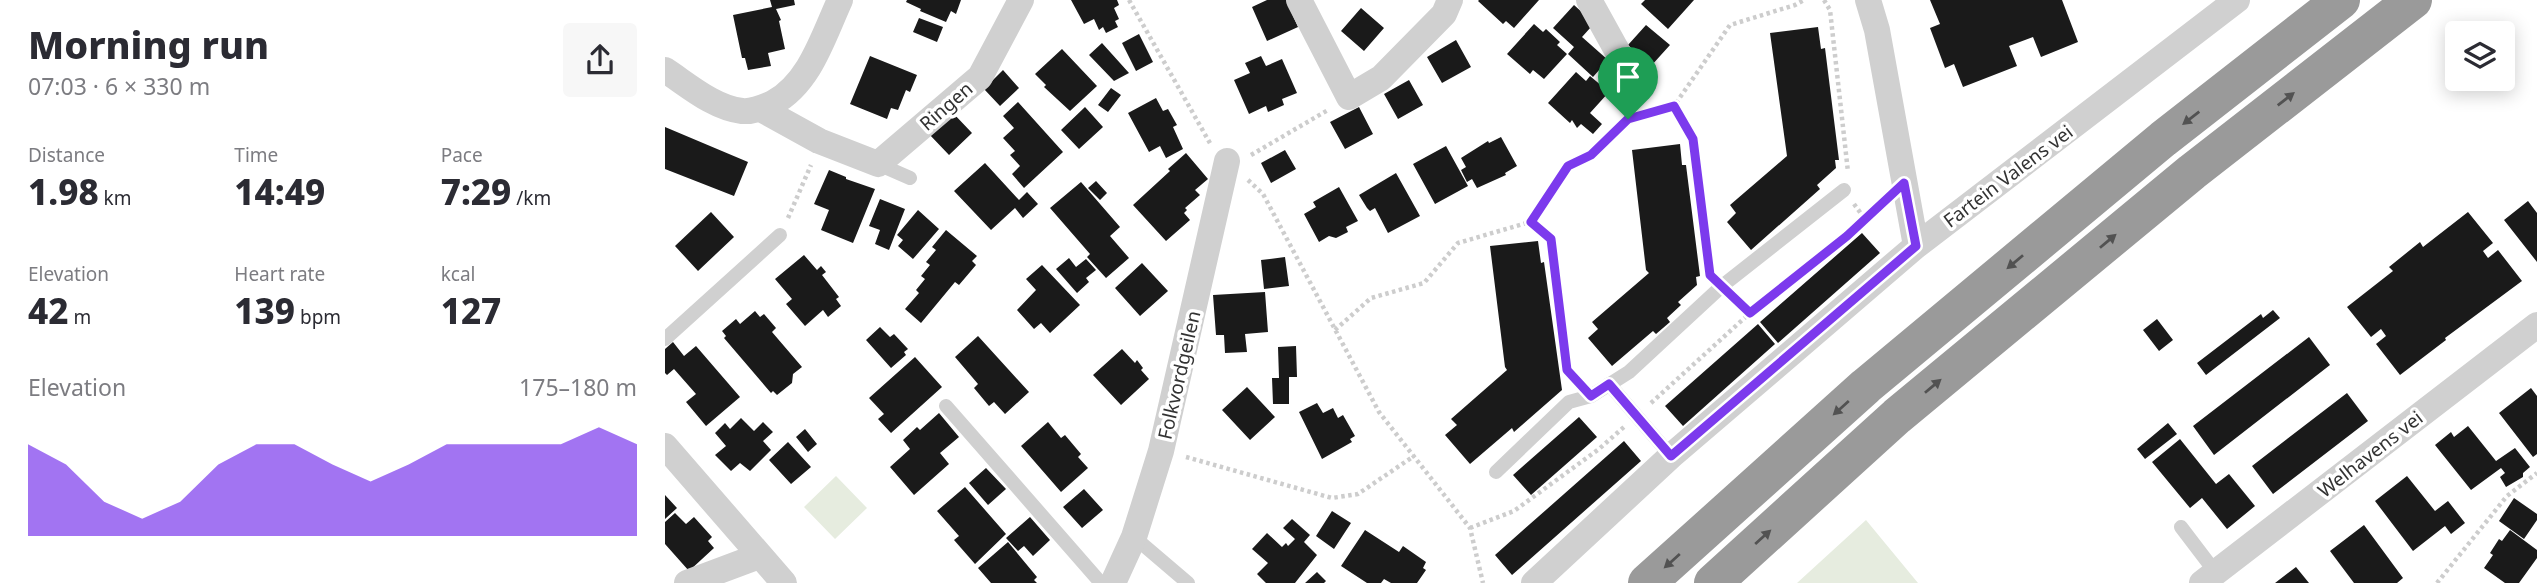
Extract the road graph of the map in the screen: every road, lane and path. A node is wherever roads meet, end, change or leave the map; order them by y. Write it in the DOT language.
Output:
graph roads {
  1 [pos="839,0"];
  2 [pos="1021,0"];
  3 [pos="1129,0"];
  4 [pos="1299,0"];
  5 [pos="1450,0"];
  6 [pos="1589,0"];
  7 [pos="1804,0"];
  8 [pos="1824,0"];
  9 [pos="1868,0"];
  10 [pos="2237,0"];
  11 [pos="2341,0"];
  12 [pos="2413,0"];
  13 [pos="665,70"];
  14 [pos="1636,85"];
  15 [pos="1349,97"];
  16 [pos="1674,106"];
  17 [pos="761,109"];
  18 [pos="819,141"];
  19 [pos="1227,161"];
  20 [pos="878,164"];
  21 [pos="909,178"];
  22 [pos="1904,183"];
  23 [pos="1844,190"];
  24 [pos="1865,219"];
  25 [pos="1531,222"];
  26 [pos="781,235"];
  27 [pos="1916,246"];
  28 [pos="1722,286"];
  29 [pos="1750,313"];
  30 [pos="2537,325"];
  31 [pos="1335,330"];
  32 [pos="665,339"];
  33 [pos="1609,384"];
  34 [pos="1591,396"];
  35 [pos="946,406"];
  36 [pos="1636,416"];
  37 [pos="665,446"];
  38 [pos="1161,451"];
  39 [pos="1414,456"];
  40 [pos="1671,456"];
  41 [pos="1496,472"];
  42 [pos="2537,473"];
  43 [pos="2182,527"];
  44 [pos="1470,528"];
  45 [pos="1134,537"];
  46 [pos="759,556"];
  47 [pos="2209,578"];
  48 [pos="687,583"];
  49 [pos="783,583"];
  50 [pos="1101,583"];
  51 [pos="1113,583"];
  52 [pos="1188,583"];
  53 [pos="1483,583"];
  54 [pos="1534,583"];
  55 [pos="1647,583"];
  56 [pos="1713,583"];
  57 [pos="2437,583"];
  1 -- 17 [label="street"];
  2 -- 20 [label="street, Ringen"];
  3 -- 19 [label="path"];
  4 -- 15 [label="street"];
  5 -- 15 [label="street"];
  6 -- 14 [label="street"];
  7 -- 16 [label="path"];
  8 -- 23 [label="path"];
  9 -- 22 [label="street"];
  10 -- 27 [label="street, Fartein Valens vei"];
  11 -- 55 [label="highway, one-way"];
  56 -- 12 [label="highway, one-way"];
  13 -- 17 [label="street"];
  15 -- 19 [label="path"];
  16 -- 25 [label="path"];
  16 -- 28 [label="path"];
  17 -- 18 [label="street"];
  18 -- 20 [label="street"];
  18 -- 26 [label="path"];
  19 -- 31 [label="path"];
  19 -- 38 [label="street, Folkvordgeilen"];
  20 -- 21 [label="lane"];
  22 -- 24 [label="path"];
  22 -- 27 [label="street"];
  23 -- 24 [label="path"];
  23 -- 28 [label="lane"];
  24 -- 29 [label="path"];
  25 -- 31 [label="path"];
  25 -- 34 [label="path"];
  26 -- 32 [label="lane"];
  27 -- 40 [label="street, Fartein Valens vei"];
  28 -- 29 [label="path"];
  28 -- 33 [label="lane"];
  29 -- 36 [label="path"];
  30 -- 47 [label="street, Welhavens vei"];
  31 -- 39 [label="path"];
  33 -- 34 [label="lane"];
  33 -- 36 [label="lane"];
  34 -- 41 [label="lane"];
  35 -- 50 [label="lane"];
  36 -- 40 [label="lane"];
  36 -- 44 [label="path"];
  37 -- 46 [label="street"];
  38 -- 39 [label="path"];
  38 -- 45 [label="street, Folkvordgeilen"];
  39 -- 44 [label="path"];
  40 -- 54 [label="street, Fartein Valens vei"];
  42 -- 57 [label="path"];
  43 -- 47 [label="lane"];
  44 -- 53 [label="path"];
  45 -- 51 [label="street, Folkvordgeilen"];
  45 -- 52 [label="lane"];
  46 -- 48 [label="street"];
  46 -- 49 [label="street"];
}
